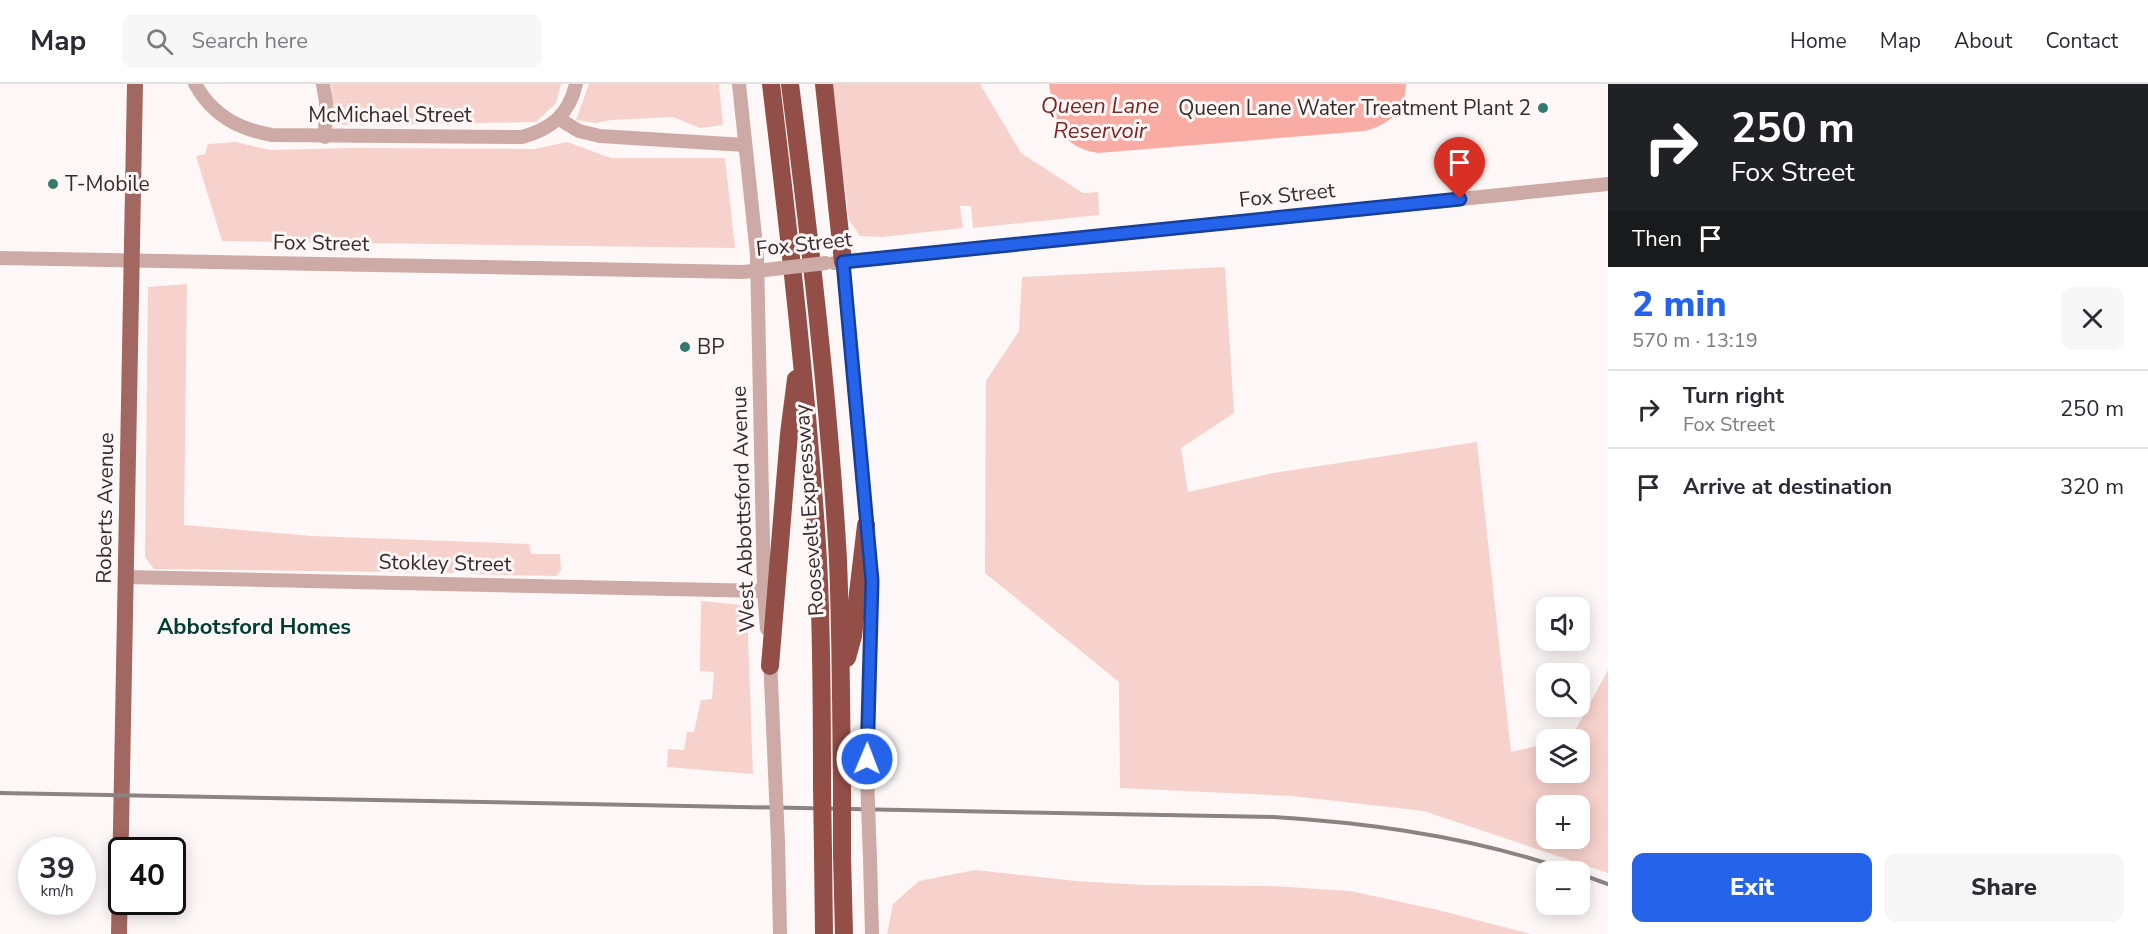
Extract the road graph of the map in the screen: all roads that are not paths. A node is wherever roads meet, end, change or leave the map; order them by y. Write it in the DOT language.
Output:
graph roads {
  1 [pos="135,84"];
  2 [pos="195,84"];
  3 [pos="323,84"];
  4 [pos="576,84"];
  5 [pos="739,84"];
  6 [pos="771,84"];
  7 [pos="790,84"];
  8 [pos="824,84"];
  9 [pos="560,119"];
  10 [pos="325,137"];
  11 [pos="745,145"];
  12 [pos="1608,184"];
  13 [pos="0,258"];
  14 [pos="133,261"];
  15 [pos="834,263"];
  16 [pos="761,270"];
  17 [pos="800,345"];
  18 [pos="866,525"];
  19 [pos="126,577"];
  20 [pos="764,591"];
  21 [pos="770,666"];
  22 [pos="842,677"];
  23 [pos="119,934"];
  24 [pos="780,934"];
  25 [pos="824,934"];
  26 [pos="844,934"];
  27 [pos="872,934"];
  1 -- 14 [label="main road, Roberts Avenue"];
  2 -- 10 [label="street, McMichael Street"];
  3 -- 10 [label="street"];
  4 -- 9 [label="street"];
  5 -- 11 [label="street, West Abbottsford Avenue"];
  6 -- 17 [label="highway, Roosevelt Expressway"];
  7 -- 22 [label="highway, Roosevelt Expressway"];
  8 -- 15 [label="highway"];
  9 -- 10 [label="street, McMichael Street"];
  9 -- 11 [label="street"];
  11 -- 16 [label="street, West Abbottsford Avenue"];
  12 -- 15 [label="street, Fox Street"];
  13 -- 14 [label="street, Fox Street"];
  14 -- 16 [label="street, Fox Street"];
  14 -- 19 [label="main road, Roberts Avenue"];
  15 -- 16 [label="street, Fox Street, bridge"];
  15 -- 18 [label="street"];
  16 -- 20 [label="street, West Abbottsford Avenue"];
  17 -- 21 [label="highway"];
  17 -- 25 [label="highway, Roosevelt Expressway, bridge"];
  18 -- 22 [label="highway"];
  18 -- 27 [label="street, bridge"];
  19 -- 20 [label="street, Stokley Street"];
  19 -- 23 [label="main road, Roberts Avenue"];
  20 -- 21 [label="street, West Abbottsford Avenue"];
  21 -- 24 [label="street, West Abbottsford Avenue, bridge"];
  22 -- 26 [label="highway, Roosevelt Expressway, bridge"];
}
